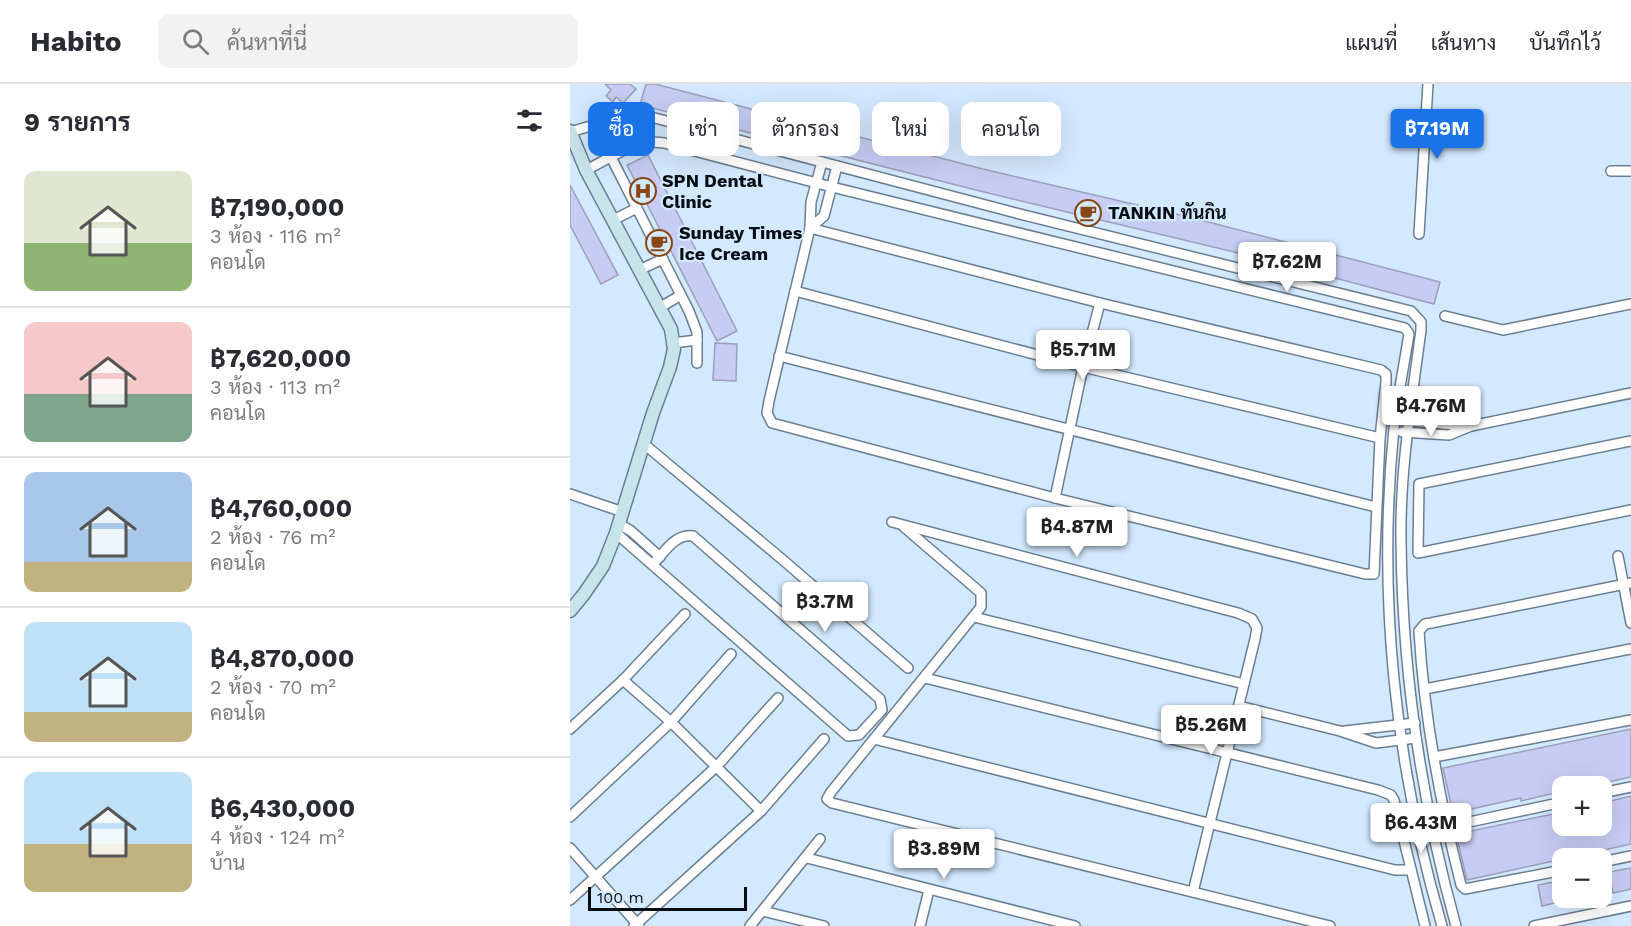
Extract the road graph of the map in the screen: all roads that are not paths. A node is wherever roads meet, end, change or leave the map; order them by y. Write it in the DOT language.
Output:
graph roads {
  1 [pos="1428,84"];
  2 [pos="655,119"];
  3 [pos="588,126"];
  4 [pos="570,131"];
  5 [pos="655,142"];
  6 [pos="611,157"];
  7 [pos="822,162"];
  8 [pos="837,166"];
  9 [pos="586,170"];
  10 [pos="1611,171"];
  11 [pos="1631,171"];
  12 [pos="816,183"];
  13 [pos="832,187"];
  14 [pos="637,208"];
  15 [pos="1016,213"];
  16 [pos="613,220"];
  17 [pos="810,228"];
  18 [pos="1012,231"];
  19 [pos="1419,234"];
  20 [pos="663,260"];
  21 [pos="1217,262"];
  22 [pos="639,270"];
  23 [pos="1213,280"];
  24 [pos="795,291"];
  25 [pos="681,295"];
  26 [pos="1100,303"];
  27 [pos="1631,304"];
  28 [pos="659,308"];
  29 [pos="1411,311"];
  30 [pos="1445,316"];
  31 [pos="1399,326"];
  32 [pos="697,340"];
  33 [pos="673,342"];
  34 [pos="779,356"];
  35 [pos="697,363"];
  36 [pos="1083,367"];
  37 [pos="1631,393"];
  38 [pos="1395,418"];
  39 [pos="1409,422"];
  40 [pos="1471,426"];
  41 [pos="1069,430"];
  42 [pos="1394,431"];
  43 [pos="1408,432"];
  44 [pos="1380,438"];
  45 [pos="1631,441"];
  46 [pos="644,444"];
  47 [pos="570,494"];
  48 [pos="1055,498"];
  49 [pos="1376,507"];
  50 [pos="1631,510"];
  51 [pos="892,522"];
  52 [pos="619,523"];
  53 [pos="904,527"];
  54 [pos="1618,556"];
  55 [pos="656,561"];
  56 [pos="1403,584"];
  57 [pos="1627,584"];
  58 [pos="1389,586"];
  59 [pos="570,611"];
  60 [pos="685,614"];
  61 [pos="974,617"];
  62 [pos="1631,623"];
  63 [pos="1631,649"];
  64 [pos="731,654"];
  65 [pos="908,668"];
  66 [pos="925,678"];
  67 [pos="623,680"];
  68 [pos="1244,684"];
  69 [pos="1425,689"];
  70 [pos="778,698"];
  71 [pos="1239,706"];
  72 [pos="1631,720"];
  73 [pos="671,722"];
  74 [pos="1414,723"];
  75 [pos="1399,725"];
  76 [pos="570,729"];
  77 [pos="1340,731"];
  78 [pos="1416,738"];
  79 [pos="824,739"];
  80 [pos="874,740"];
  81 [pos="1400,740"];
  82 [pos="1226,752"];
  83 [pos="1434,757"];
  84 [pos="717,766"];
  85 [pos="1631,787"];
  86 [pos="1612,791"];
  87 [pos="1552,804"];
  88 [pos="761,811"];
  89 [pos="570,817"];
  90 [pos="1209,823"];
  91 [pos="1446,826"];
  92 [pos="820,839"];
  93 [pos="570,848"];
  94 [pos="1631,856"];
  95 [pos="807,858"];
  96 [pos="1612,860"];
  97 [pos="1411,870"];
  98 [pos="1552,872"];
  99 [pos="595,877"];
  100 [pos="928,890"];
  101 [pos="1193,892"];
  102 [pos="570,900"];
  103 [pos="1631,906"];
  104 [pos="763,911"];
  105 [pos="637,925"];
  106 [pos="750,926"];
  107 [pos="824,926"];
  108 [pos="920,926"];
  109 [pos="1075,926"];
  110 [pos="1330,926"];
  111 [pos="1425,926"];
  112 [pos="1442,926"];
  113 [pos="1456,926"];
  114 [pos="1534,926"];
  1 -- 19 [label="street"];
  2 -- 7 [label="street"];
  3 -- 4 [label="street"];
  4 -- 9 [label="street"];
  5 -- 12 [label="street"];
  6 -- 9 [label="street"];
  6 -- 14 [label="street"];
  7 -- 8 [label="street"];
  7 -- 12 [label="street"];
  8 -- 13 [label="street"];
  8 -- 15 [label="street"];
  9 -- 16 [label="street"];
  10 -- 11 [label="street"];
  12 -- 13 [label="street"];
  12 -- 17 [label="street"];
  13 -- 17 [label="street"];
  13 -- 18 [label="street"];
  14 -- 16 [label="street"];
  14 -- 20 [label="street"];
  15 -- 18 [label="street"];
  15 -- 21 [label="street"];
  16 -- 22 [label="street"];
  17 -- 24 [label="street"];
  17 -- 26 [label="street"];
  18 -- 23 [label="street"];
  20 -- 22 [label="street"];
  20 -- 25 [label="street"];
  21 -- 23 [label="street"];
  21 -- 29 [label="street"];
  22 -- 28 [label="street"];
  23 -- 31 [label="street"];
  24 -- 34 [label="street"];
  24 -- 36 [label="street"];
  25 -- 28 [label="street"];
  25 -- 32 [label="street"];
  26 -- 36 [label="street"];
  26 -- 44 [label="street"];
  27 -- 30 [label="street"];
  28 -- 33 [label="street"];
  29 -- 31 [label="street"];
  29 -- 39 [label="street"];
  31 -- 38 [label="street"];
  32 -- 33 [label="street"];
  32 -- 35 [label="street"];
  33 -- 46 [label="street"];
  34 -- 41 [label="street"];
  34 -- 48 [label="street"];
  36 -- 41 [label="street"];
  36 -- 44 [label="street"];
  37 -- 40 [label="street"];
  38 -- 39 [label="street"];
  38 -- 42 [label="street"];
  39 -- 40 [label="street"];
  39 -- 43 [label="street"];
  40 -- 43 [label="street"];
  41 -- 48 [label="street"];
  41 -- 49 [label="street"];
  42 -- 43 [label="street"];
  42 -- 58 [label="street"];
  43 -- 56 [label="street"];
  44 -- 49 [label="street"];
  45 -- 50 [label="street"];
  46 -- 52 [label="street"];
  46 -- 65 [label="street"];
  47 -- 52 [label="street"];
  48 -- 49 [label="street"];
  51 -- 53 [label="street"];
  52 -- 55 [label="street"];
  52 -- 59 [label="street"];
  53 -- 61 [label="street"];
  53 -- 68 [label="street"];
  54 -- 57 [label="street"];
  55 -- 55 [label="street"];
  56 -- 58 [label="street"];
  56 -- 74 [label="street"];
  57 -- 62 [label="street"];
  57 -- 69 [label="street"];
  58 -- 75 [label="street"];
  60 -- 67 [label="street"];
  61 -- 66 [label="street"];
  61 -- 68 [label="street"];
  63 -- 69 [label="street"];
  64 -- 73 [label="street"];
  66 -- 80 [label="street"];
  66 -- 82 [label="street"];
  67 -- 73 [label="street"];
  67 -- 76 [label="street"];
  68 -- 71 [label="street"];
  69 -- 83 [label="street"];
  70 -- 84 [label="street"];
  71 -- 77 [label="street"];
  71 -- 82 [label="street"];
  72 -- 83 [label="street"];
  73 -- 84 [label="street"];
  73 -- 89 [label="street"];
  74 -- 75 [label="street"];
  74 -- 78 [label="street"];
  75 -- 77 [label="street"];
  75 -- 81 [label="street"];
  77 -- 81 [label="street"];
  78 -- 81 [label="street"];
  78 -- 113 [label="street"];
  79 -- 88 [label="street"];
  80 -- 90 [label="street"];
  80 -- 101 [label="street"];
  81 -- 112 [label="street"];
  82 -- 90 [label="street"];
  82 -- 97 [label="street"];
  83 -- 91 [label="street"];
  84 -- 88 [label="street"];
  84 -- 99 [label="street"];
  85 -- 86 [label="street"];
  87 -- 91 [label="street"];
  88 -- 105 [label="street"];
  90 -- 97 [label="street"];
  90 -- 101 [label="street"];
  91 -- 98 [label="street"];
  92 -- 95 [label="street"];
  93 -- 99 [label="street"];
  94 -- 96 [label="street"];
  95 -- 100 [label="street"];
  95 -- 104 [label="street"];
  97 -- 111 [label="street"];
  99 -- 102 [label="street"];
  99 -- 105 [label="street"];
  100 -- 108 [label="street"];
  100 -- 109 [label="street"];
  101 -- 110 [label="street"];
  103 -- 114 [label="street"];
  104 -- 106 [label="street"];
  104 -- 107 [label="street"];
}
